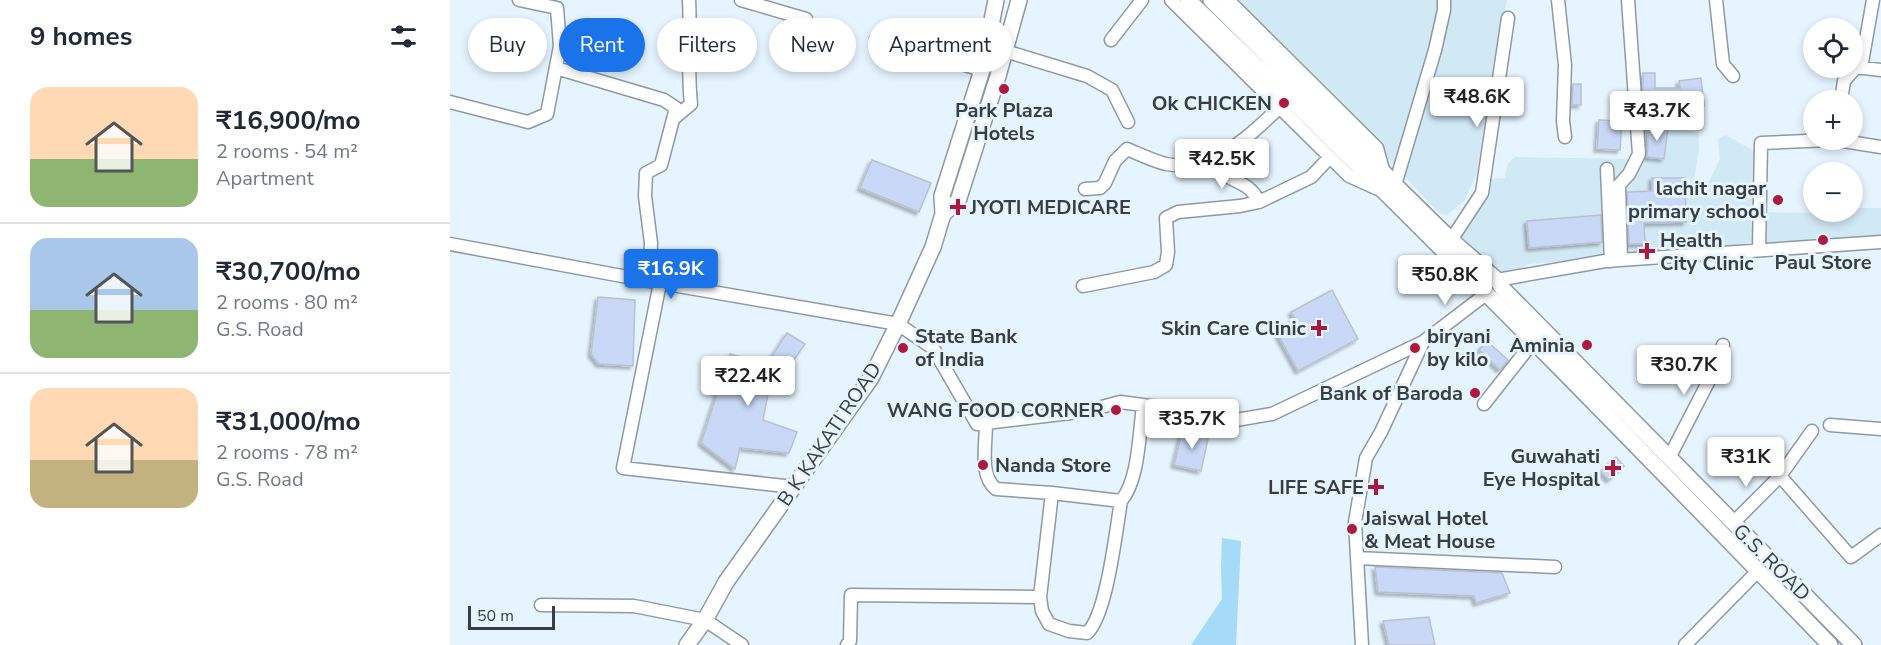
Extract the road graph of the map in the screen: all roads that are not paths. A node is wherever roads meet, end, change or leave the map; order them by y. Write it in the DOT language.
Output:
graph roads {
  1 [pos="519,0"];
  2 [pos="689,0"];
  3 [pos="741,0"];
  4 [pos="996,0"];
  5 [pos="1019,0"];
  6 [pos="1142,0"];
  7 [pos="1171,0"];
  8 [pos="1188,0"];
  9 [pos="1211,0"];
  10 [pos="1228,0"];
  11 [pos="1444,0"];
  12 [pos="1558,0"];
  13 [pos="1628,0"];
  14 [pos="1716,0"];
  15 [pos="1873,0"];
  16 [pos="800,18"];
  17 [pos="992,18"];
  18 [pos="1508,18"];
  19 [pos="1012,26"];
  20 [pos="1111,40"];
  21 [pos="1012,53"];
  22 [pos="1863,57"];
  23 [pos="556,68"];
  24 [pos="1863,68"];
  25 [pos="1881,70"];
  26 [pos="981,72"];
  27 [pos="998,72"];
  28 [pos="1733,76"];
  29 [pos="450,102"];
  30 [pos="1280,108"];
  31 [pos="673,119"];
  32 [pos="1128,122"];
  33 [pos="1564,137"];
  34 [pos="1803,141"];
  35 [pos="1863,144"];
  36 [pos="1881,147"];
  37 [pos="1330,157"];
  38 [pos="1209,159"];
  39 [pos="1361,159"];
  40 [pos="1607,169"];
  41 [pos="1387,184"];
  42 [pos="1085,189"];
  43 [pos="1260,202"];
  44 [pos="943,214"];
  45 [pos="1451,240"];
  46 [pos="1881,242"];
  47 [pos="450,244"];
  48 [pos="1759,250"];
  49 [pos="1616,260"];
  50 [pos="1497,280"];
  51 [pos="654,282"];
  52 [pos="1083,286"];
  53 [pos="1486,294"];
  54 [pos="898,324"];
  55 [pos="1423,342"];
  56 [pos="1533,342"];
  57 [pos="1724,345"];
  58 [pos="1484,404"];
  59 [pos="1143,406"];
  60 [pos="986,424"];
  61 [pos="1830,425"];
  62 [pos="1881,429"];
  63 [pos="1812,431"];
  64 [pos="1669,458"];
  65 [pos="1780,476"];
  66 [pos="794,487"];
  67 [pos="1052,494"];
  68 [pos="1121,501"];
  69 [pos="1733,522"];
  70 [pos="1881,535"];
  71 [pos="1357,558"];
  72 [pos="1555,567"];
  73 [pos="1758,571"];
  74 [pos="1040,597"];
  75 [pos="540,605"];
  76 [pos="705,620"];
  77 [pos="687,645"];
  78 [pos="742,645"];
  79 [pos="847,645"];
  80 [pos="1362,645"];
  81 [pos="1685,645"];
  82 [pos="1830,645"];
  83 [pos="1854,645"];
  1 -- 23 [label="street"];
  2 -- 31 [label="street"];
  3 -- 16 [label="street"];
  4 -- 17 [label="main road, B K KAKATI ROAD"];
  5 -- 19 [label="main road"];
  6 -- 20 [label="street"];
  7 -- 30 [label="street"];
  8 -- 39 [label="main road"];
  9 -- 39 [label="main road"];
  10 -- 41 [label="street"];
  11 -- 41 [label="street"];
  12 -- 33 [label="street"];
  13 -- 49 [label="street"];
  14 -- 28 [label="street"];
  15 -- 22 [label="street"];
  18 -- 45 [label="street"];
  21 -- 32 [label="street"];
  23 -- 29 [label="street"];
  23 -- 31 [label="street"];
  24 -- 25 [label="street"];
  26 -- 44 [label="main road, B K KAKATI ROAD"];
  27 -- 44 [label="main road"];
  30 -- 37 [label="street"];
  30 -- 38 [label="street"];
  31 -- 51 [label="street"];
  34 -- 48 [label="street"];
  35 -- 36 [label="street"];
  37 -- 41 [label="street"];
  37 -- 43 [label="street"];
  38 -- 42 [label="street"];
  38 -- 43 [label="street"];
  39 -- 41 [label="main road"];
  40 -- 49 [label="street"];
  41 -- 45 [label="main road, G.S. ROAD"];
  41 -- 53 [label="main road, G.S. ROAD"];
  43 -- 52 [label="street"];
  44 -- 54 [label="main road, B K KAKATI ROAD"];
  45 -- 50 [label="main road, G.S. ROAD"];
  46 -- 48 [label="street"];
  47 -- 51 [label="street"];
  48 -- 49 [label="street"];
  49 -- 50 [label="street"];
  50 -- 64 [label="main road, G.S. ROAD"];
  51 -- 54 [label="street"];
  51 -- 66 [label="street"];
  53 -- 55 [label="street"];
  53 -- 56 [label="main road, G.S. ROAD"];
  54 -- 60 [label="street"];
  54 -- 66 [label="main road, B K KAKATI ROAD"];
  55 -- 59 [label="street"];
  55 -- 71 [label="street"];
  56 -- 58 [label="street"];
  56 -- 73 [label="main road, G.S. ROAD"];
  57 -- 64 [label="street"];
  59 -- 60 [label="street"];
  59 -- 68 [label="street"];
  60 -- 67 [label="street"];
  61 -- 62 [label="street"];
  63 -- 65 [label="street"];
  64 -- 69 [label="main road, G.S. ROAD"];
  65 -- 69 [label="street"];
  65 -- 70 [label="street"];
  66 -- 76 [label="main road, B K KAKATI ROAD"];
  67 -- 68 [label="street"];
  67 -- 74 [label="street"];
  68 -- 74 [label="street"];
  69 -- 83 [label="main road, G.S. ROAD"];
  71 -- 72 [label="street"];
  71 -- 80 [label="street"];
  73 -- 81 [label="street"];
  73 -- 82 [label="main road, G.S. ROAD"];
  74 -- 79 [label="street"];
  75 -- 76 [label="street"];
  76 -- 77 [label="main road, B K KAKATI ROAD"];
  76 -- 78 [label="street"];
}
